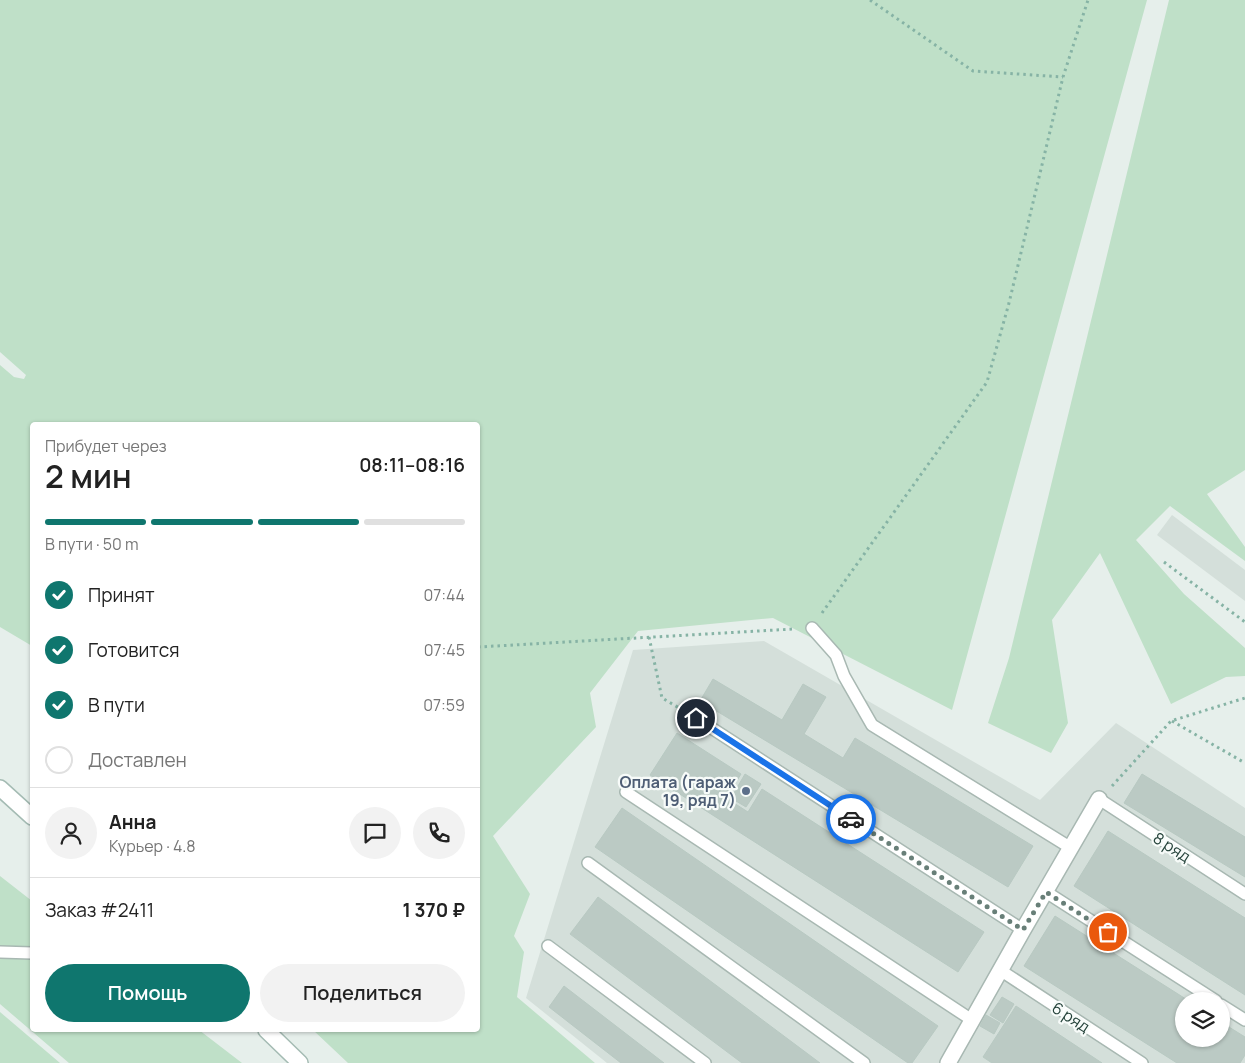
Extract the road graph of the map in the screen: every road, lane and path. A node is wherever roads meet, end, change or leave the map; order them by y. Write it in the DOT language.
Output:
graph roads {
  1 [pos="870,0"];
  2 [pos="1088,0"];
  3 [pos="1063,77"];
  4 [pos="1164,562"];
  5 [pos="1245,622"];
  6 [pos="812,628"];
  7 [pos="648,637"];
  8 [pos="480,647"];
  9 [pos="1245,698"];
  10 [pos="696,718"];
  11 [pos="1171,721"];
  12 [pos="1245,762"];
  13 [pos="0,788"];
  14 [pos="626,792"];
  15 [pos="1100,799"];
  16 [pos="30,814"];
  17 [pos="1071,848"];
  18 [pos="588,863"];
  19 [pos="1046,892"];
  20 [pos="1245,894"];
  21 [pos="1023,930"];
  22 [pos="548,946"];
  23 [pos="0,952"];
  24 [pos="30,952"];
  25 [pos="1000,970"];
  26 [pos="1202,992"];
  27 [pos="1230,1010"];
  28 [pos="972,1020"];
  29 [pos="1245,1020"];
  30 [pos="268,1032"];
  31 [pos="953,1061"];
  32 [pos="300,1063"];
  33 [pos="705,1063"];
  34 [pos="864,1063"];
  35 [pos="1142,1063"];
  1 -- 3 [label="path"];
  2 -- 3 [label="path"];
  3 -- 6 [label="path"];
  4 -- 5 [label="path"];
  6 -- 7 [label="path"];
  6 -- 17 [label="lane"];
  7 -- 8 [label="path"];
  7 -- 10 [label="path"];
  9 -- 11 [label="path"];
  10 -- 21 [label="lane"];
  11 -- 12 [label="path"];
  11 -- 15 [label="path"];
  13 -- 16 [label="street"];
  14 -- 28 [label="lane"];
  15 -- 17 [label="street"];
  15 -- 20 [label="lane, 8 ряд"];
  17 -- 19 [label="street"];
  18 -- 34 [label="lane"];
  19 -- 21 [label="street"];
  19 -- 26 [label="lane"];
  21 -- 25 [label="street"];
  22 -- 33 [label="lane"];
  23 -- 24 [label="lane"];
  25 -- 28 [label="street"];
  25 -- 35 [label="lane, 6 ряд"];
  27 -- 29 [label="lane"];
  28 -- 31 [label="street"];
  30 -- 32 [label="street"];
}
